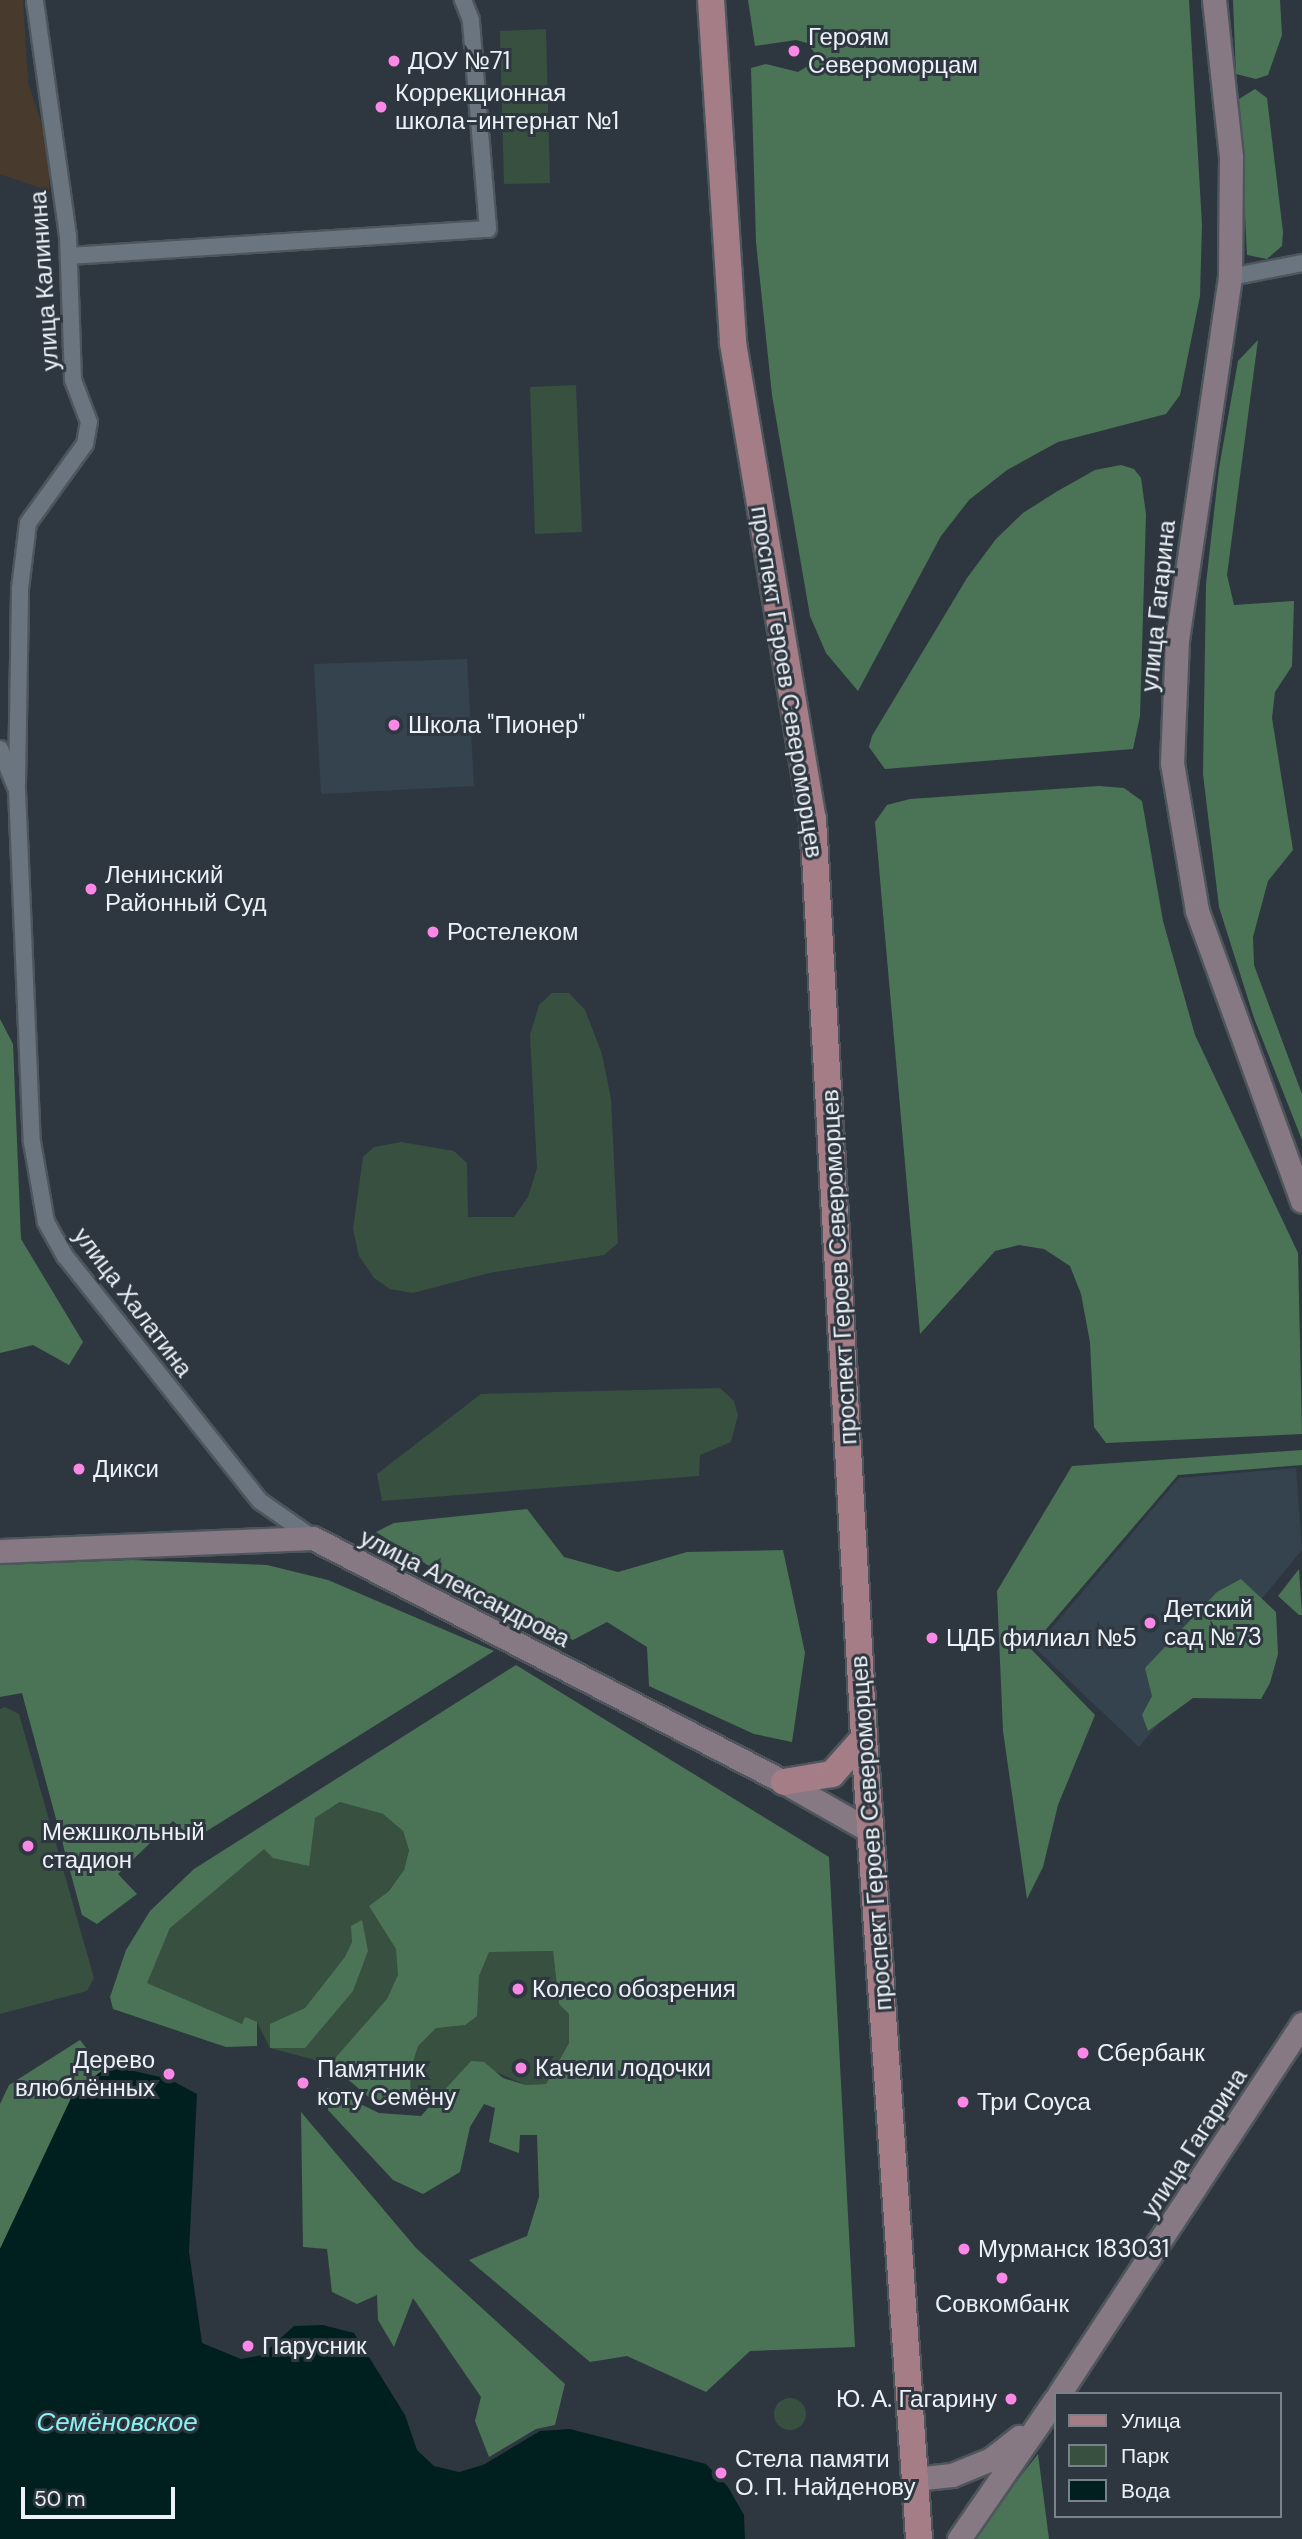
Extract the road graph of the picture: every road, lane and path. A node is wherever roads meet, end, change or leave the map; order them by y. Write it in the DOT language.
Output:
graph roads {
  1 [pos="35,0"];
  2 [pos="463,0"];
  3 [pos="712,0"];
  4 [pos="1214,0"];
  5 [pos="69,256"];
  6 [pos="1302,263"];
  7 [pos="1230,276"];
  8 [pos="0,749"];
  9 [pos="17,790"];
  10 [pos="1302,1201"];
  11 [pos="313,1538"];
  12 [pos="0,1551"];
  13 [pos="864,1738"];
  14 [pos="785,1782"];
  15 [pos="870,1831"];
  16 [pos="1302,2024"];
  17 [pos="1060,2392"];
  18 [pos="1049,2409"];
  19 [pos="914,2479"];
  20 [pos="919,2539"];
  21 [pos="959,2539"];
  1 -- 5 [label="street, улица Калинина"];
  2 -- 5 [label="street"];
  3 -- 13 [label="main road, проспект Героев Североморцев"];
  4 -- 7 [label="street, улица Гагарина"];
  5 -- 9 [label="street, улица Калинина"];
  6 -- 7 [label="street"];
  7 -- 10 [label="street, улица Гагарина"];
  8 -- 9 [label="street, улица Халатина"];
  9 -- 11 [label="street, улица Халатина"];
  11 -- 12 [label="street, улица Александрова"];
  11 -- 14 [label="street, улица Александрова"];
  13 -- 14 [label="main road"];
  13 -- 15 [label="main road, проспект Героев Североморцев"];
  14 -- 15 [label="street, улица Александрова"];
  15 -- 19 [label="main road, проспект Героев Североморцев"];
  16 -- 17 [label="street, улица Гагарина"];
  18 -- 19 [label="street"];
  18 -- 21 [label="street"];
  19 -- 20 [label="main road, проспект Героев Североморцев"];
}
